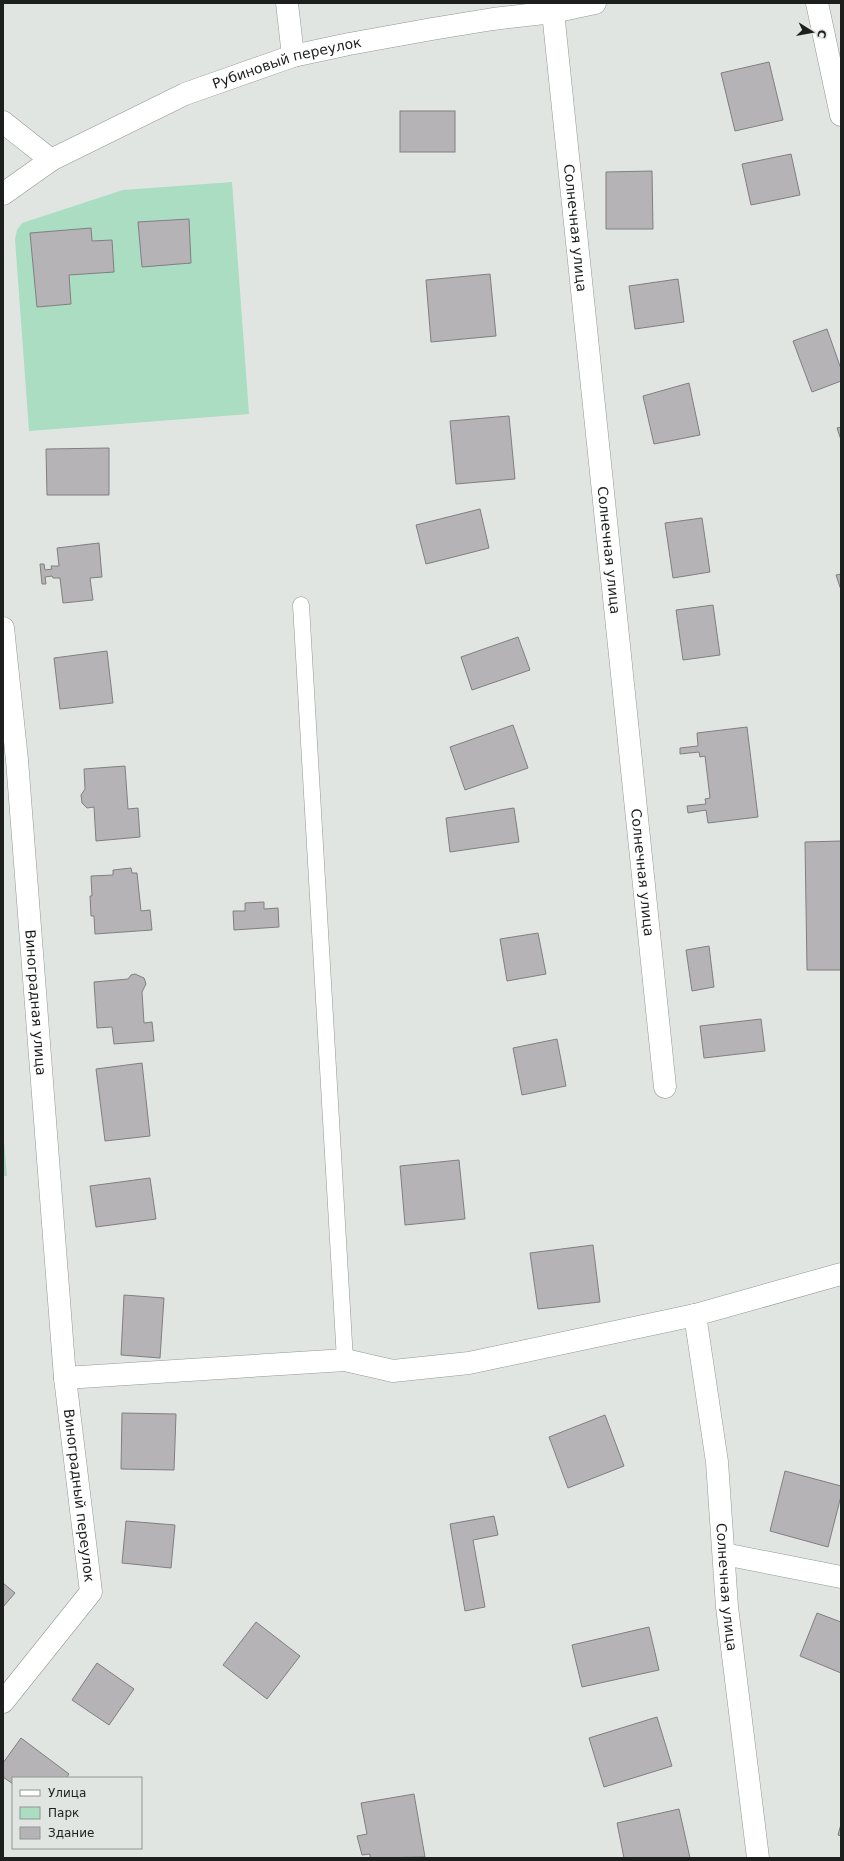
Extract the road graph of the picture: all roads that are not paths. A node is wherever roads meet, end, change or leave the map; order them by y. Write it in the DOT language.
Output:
graph roads {
  1 [pos="287,3"];
  2 [pos="595,3"];
  3 [pos="817,3"];
  4 [pos="492,11"];
  5 [pos="553,12"];
  6 [pos="293,56"];
  7 [pos="841,115"];
  8 [pos="3,122"];
  9 [pos="50,160"];
  10 [pos="3,194"];
  11 [pos="301,605"];
  12 [pos="3,628"];
  13 [pos="665,1087"];
  14 [pos="841,1274"];
  15 [pos="695,1316"];
  16 [pos="345,1360"];
  17 [pos="65,1378"];
  18 [pos="724,1554"];
  19 [pos="841,1577"];
  20 [pos="3,1702"];
  21 [pos="758,1858"];
  1 -- 6 [label="street"];
  2 -- 5 [label="street, Рубиновый переулок"];
  3 -- 7 [label="street"];
  4 -- 5 [label="street, Рубиновый переулок"];
  4 -- 6 [label="street, Рубиновый переулок"];
  5 -- 13 [label="street, Солнечная улица"];
  6 -- 9 [label="street, Рубиновый переулок"];
  8 -- 9 [label="street"];
  9 -- 10 [label="street, Рубиновый переулок"];
  11 -- 16 [label="lane"];
  12 -- 17 [label="street, Виноградная улица"];
  14 -- 15 [label="street"];
  15 -- 16 [label="street"];
  15 -- 18 [label="street, Солнечная улица"];
  16 -- 17 [label="street"];
  17 -- 20 [label="street, Виноградный переулок"];
  18 -- 19 [label="street"];
  18 -- 21 [label="street, Солнечная улица"];
}
